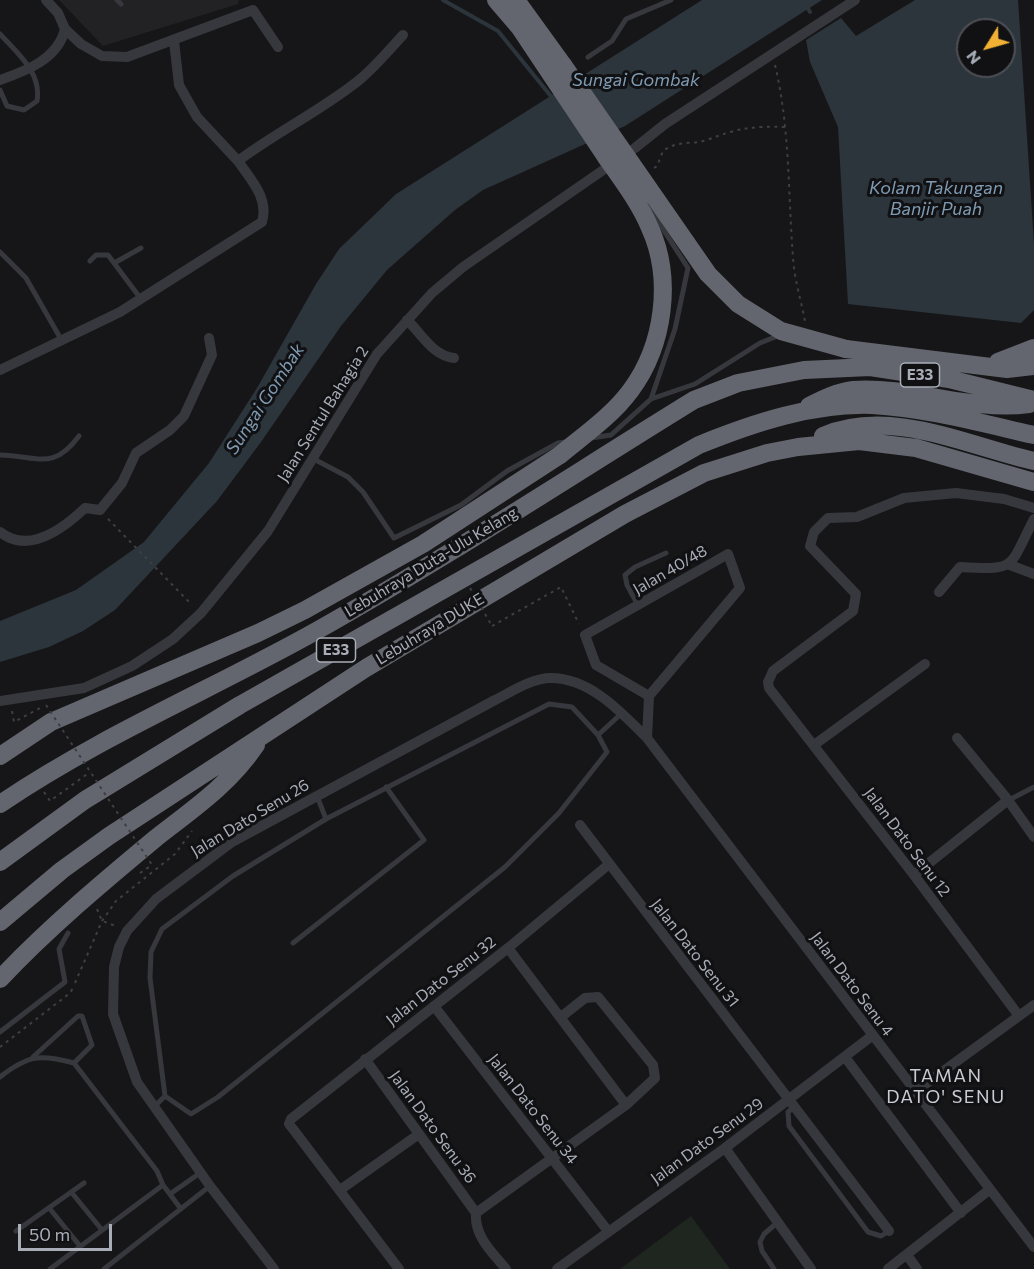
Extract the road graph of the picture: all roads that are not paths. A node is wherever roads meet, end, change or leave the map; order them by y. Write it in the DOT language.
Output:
graph roads {
  1 [pos="46,0"];
  2 [pos="496,0"];
  3 [pos="516,0"];
  4 [pos="671,0"];
  5 [pos="855,0"];
  6 [pos="65,29"];
  7 [pos="0,34"];
  8 [pos="403,35"];
  9 [pos="174,41"];
  10 [pos="278,47"];
  11 [pos="588,57"];
  12 [pos="31,69"];
  13 [pos="557,70"];
  14 [pos="0,80"];
  15 [pos="0,90"];
  16 [pos="238,161"];
  17 [pos="630,178"];
  18 [pos="141,248"];
  19 [pos="0,252"];
  20 [pos="90,261"];
  21 [pos="116,262"];
  22 [pos="141,299"];
  23 [pos="407,320"];
  24 [pos="806,326"];
  25 [pos="209,338"];
  26 [pos="62,341"];
  27 [pos="1034,348"];
  28 [pos="454,358"];
  29 [pos="988,365"];
  30 [pos="1034,366"];
  31 [pos="0,370"];
  32 [pos="651,399"];
  33 [pos="1034,402"];
  34 [pos="790,415"];
  35 [pos="1034,435"];
  36 [pos="79,436"];
  37 [pos="798,447"];
  38 [pos="0,456"];
  39 [pos="312,458"];
  40 [pos="1034,461"];
  41 [pos="959,462"];
  42 [pos="1034,482"];
  43 [pos="1034,492"];
  44 [pos="1034,508"];
  45 [pos="1034,519"];
  46 [pos="0,532"];
  47 [pos="666,553"];
  48 [pos="1010,565"];
  49 [pos="1034,574"];
  50 [pos="939,592"];
  51 [pos="638,605"];
  52 [pos="311,621"];
  53 [pos="925,663"];
  54 [pos="649,696"];
  55 [pos="0,702"];
  56 [pos="622,713"];
  57 [pos="598,735"];
  58 [pos="647,738"];
  59 [pos="957,738"];
  60 [pos="260,739"];
  61 [pos="814,745"];
  62 [pos="0,756"];
  63 [pos="386,787"];
  64 [pos="1034,787"];
  65 [pos="316,795"];
  66 [pos="1008,800"];
  67 [pos="0,804"];
  68 [pos="326,819"];
  69 [pos="580,825"];
  70 [pos="1034,837"];
  71 [pos="0,862"];
  72 [pos="608,865"];
  73 [pos="914,875"];
  74 [pos="0,922"];
  75 [pos="68,933"];
  76 [pos="293,943"];
  77 [pos="508,948"];
  78 [pos="3,976"];
  79 [pos="1034,1005"];
  80 [pos="434,1006"];
  81 [pos="1019,1016"];
  82 [pos="561,1017"];
  83 [pos="0,1032"];
  84 [pos="873,1035"];
  85 [pos="33,1057"];
  86 [pos="845,1057"];
  87 [pos="365,1059"];
  88 [pos="74,1063"];
  89 [pos="0,1077"];
  90 [pos="916,1091"];
  91 [pos="165,1096"];
  92 [pos="792,1102"];
  93 [pos="626,1105"];
  94 [pos="153,1108"];
  95 [pos="418,1134"];
  96 [pos="725,1148"];
  97 [pos="552,1157"];
  98 [pos="200,1173"];
  99 [pos="84,1183"];
  100 [pos="163,1185"];
  101 [pos="210,1186"];
  102 [pos="989,1190"];
  103 [pos="339,1191"];
  104 [pos="72,1192"];
  105 [pos="170,1194"];
  106 [pos="50,1209"];
  107 [pos="181,1209"];
  108 [pos="476,1213"];
  109 [pos="961,1213"];
  110 [pos="778,1222"];
  111 [pos="102,1230"];
  112 [pos="16,1231"];
  113 [pos="608,1231"];
  114 [pos="889,1231"];
  115 [pos="80,1246"];
  116 [pos="1034,1247"];
  117 [pos="907,1255"];
  118 [pos="269,1267"];
  119 [pos="50,1269"];
  120 [pos="104,1269"];
  121 [pos="399,1269"];
  122 [pos="506,1269"];
  123 [pos="557,1269"];
  124 [pos="774,1269"];
  125 [pos="811,1269"];
  126 [pos="888,1269"];
  127 [pos="917,1269"];
  1 -- 6 [label="street"];
  2 -- 13 [label="highway"];
  3 -- 13 [label="highway"];
  4 -- 11 [label="lane"];
  5 -- 23 [label="street, Jalan Sentul Bahagia 2"];
  6 -- 9 [label="street"];
  6 -- 12 [label="street"];
  7 -- 12 [label="lane"];
  8 -- 16 [label="street"];
  9 -- 10 [label="street"];
  9 -- 16 [label="street"];
  12 -- 14 [label="street"];
  12 -- 15 [label="lane"];
  13 -- 29 [label="highway, bridge"];
  13 -- 52 [label="highway, bridge"];
  16 -- 22 [label="street"];
  17 -- 32 [label="lane"];
  18 -- 21 [label="lane"];
  19 -- 26 [label="lane"];
  20 -- 21 [label="lane"];
  21 -- 22 [label="lane"];
  22 -- 26 [label="street"];
  23 -- 28 [label="street"];
  23 -- 39 [label="street, Jalan Sentul Bahagia 2"];
  24 -- 32 [label="lane"];
  25 -- 46 [label="street"];
  26 -- 31 [label="street"];
  27 -- 29 [label="highway"];
  29 -- 30 [label="highway"];
  32 -- 39 [label="lane"];
  33 -- 34 [label="highway"];
  33 -- 52 [label="highway, Lebuhraya Duta-Ulu Kelang / E33"];
  34 -- 35 [label="highway"];
  34 -- 71 [label="highway, Lebuhraya DUKE / E33"];
  36 -- 38 [label="lane"];
  37 -- 40 [label="highway"];
  37 -- 41 [label="highway"];
  37 -- 60 [label="highway, Lebuhraya DUKE / E33"];
  39 -- 55 [label="street, Jalan Sentul Bahagia 2"];
  41 -- 42 [label="highway"];
  41 -- 43 [label="highway"];
  44 -- 61 [label="street, Jalan Dato Senu 12"];
  45 -- 48 [label="street"];
  47 -- 51 [label="lane"];
  48 -- 49 [label="street"];
  48 -- 50 [label="street"];
  51 -- 54 [label="street, Jalan 40/48"];
  51 -- 54 [label="street, Jalan 40/48"];
  52 -- 62 [label="highway"];
  52 -- 67 [label="highway"];
  53 -- 61 [label="street"];
  54 -- 58 [label="street"];
  56 -- 57 [label="lane"];
  56 -- 58 [label="street, Jalan Dato Senu 26"];
  56 -- 65 [label="street, Jalan Dato Senu 26"];
  57 -- 63 [label="lane"];
  57 -- 91 [label="lane"];
  58 -- 84 [label="street, Jalan Dato Senu 4"];
  59 -- 66 [label="street"];
  60 -- 74 [label="highway, Lebuhraya DUKE / E33"];
  60 -- 78 [label="highway"];
  61 -- 73 [label="street, Jalan Dato Senu 12"];
  63 -- 68 [label="lane"];
  63 -- 76 [label="lane"];
  64 -- 66 [label="lane"];
  65 -- 68 [label="lane"];
  65 -- 94 [label="street, Jalan Dato Senu 26"];
  66 -- 70 [label="street"];
  66 -- 73 [label="street"];
  68 -- 91 [label="lane"];
  69 -- 72 [label="street, Jalan Dato Senu 31"];
  72 -- 77 [label="street, Jalan Dato Senu 32"];
  72 -- 92 [label="street, Jalan Dato Senu 31"];
  73 -- 81 [label="street, Jalan Dato Senu 12"];
  75 -- 83 [label="lane"];
  77 -- 80 [label="street, Jalan Dato Senu 32"];
  77 -- 82 [label="street"];
  79 -- 81 [label="street"];
  80 -- 87 [label="street, Jalan Dato Senu 32"];
  80 -- 97 [label="street, Jalan Dato Senu 34"];
  81 -- 90 [label="street"];
  82 -- 93 [label="street"];
  82 -- 93 [label="street"];
  84 -- 86 [label="street, Jalan Dato Senu 29"];
  84 -- 90 [label="street, Jalan Dato Senu 4"];
  85 -- 88 [label="lane"];
  85 -- 88 [label="lane"];
  85 -- 89 [label="lane"];
  86 -- 92 [label="street, Jalan Dato Senu 29"];
  86 -- 109 [label="street"];
  87 -- 95 [label="street, Jalan Dato Senu 36"];
  87 -- 103 [label="street, Jalan Dato Senu 32"];
  88 -- 100 [label="lane"];
  90 -- 102 [label="street, Jalan Dato Senu 4"];
  91 -- 94 [label="lane"];
  92 -- 96 [label="street, Jalan Dato Senu 29"];
  92 -- 114 [label="street, Jalan Dato Senu 31"];
  92 -- 114 [label="lane"];
  93 -- 97 [label="street"];
  94 -- 98 [label="street, Jalan Dato Senu 26"];
  95 -- 103 [label="street"];
  95 -- 108 [label="street, Jalan Dato Senu 36"];
  96 -- 110 [label="street"];
  96 -- 113 [label="street, Jalan Dato Senu 29"];
  97 -- 108 [label="street"];
  97 -- 113 [label="street, Jalan Dato Senu 34"];
  98 -- 101 [label="street, Jalan Dato Senu 26"];
  98 -- 105 [label="lane"];
  99 -- 104 [label="lane"];
  100 -- 105 [label="lane"];
  100 -- 111 [label="lane"];
  101 -- 107 [label="lane"];
  101 -- 118 [label="street, Jalan Dato Senu 26"];
  102 -- 109 [label="street"];
  102 -- 116 [label="street, Jalan Dato Senu 4"];
  103 -- 121 [label="street"];
  104 -- 106 [label="lane"];
  104 -- 111 [label="lane"];
  105 -- 107 [label="lane"];
  106 -- 112 [label="lane"];
  106 -- 115 [label="lane"];
  107 -- 120 [label="lane"];
  108 -- 122 [label="street, Jalan Dato Senu 36"];
  109 -- 117 [label="street"];
  110 -- 124 [label="lane"];
  110 -- 125 [label="street"];
  111 -- 115 [label="lane"];
  113 -- 123 [label="street, Jalan Dato Senu 29"];
  115 -- 119 [label="lane"];
  117 -- 126 [label="street"];
  117 -- 127 [label="street"];
}
